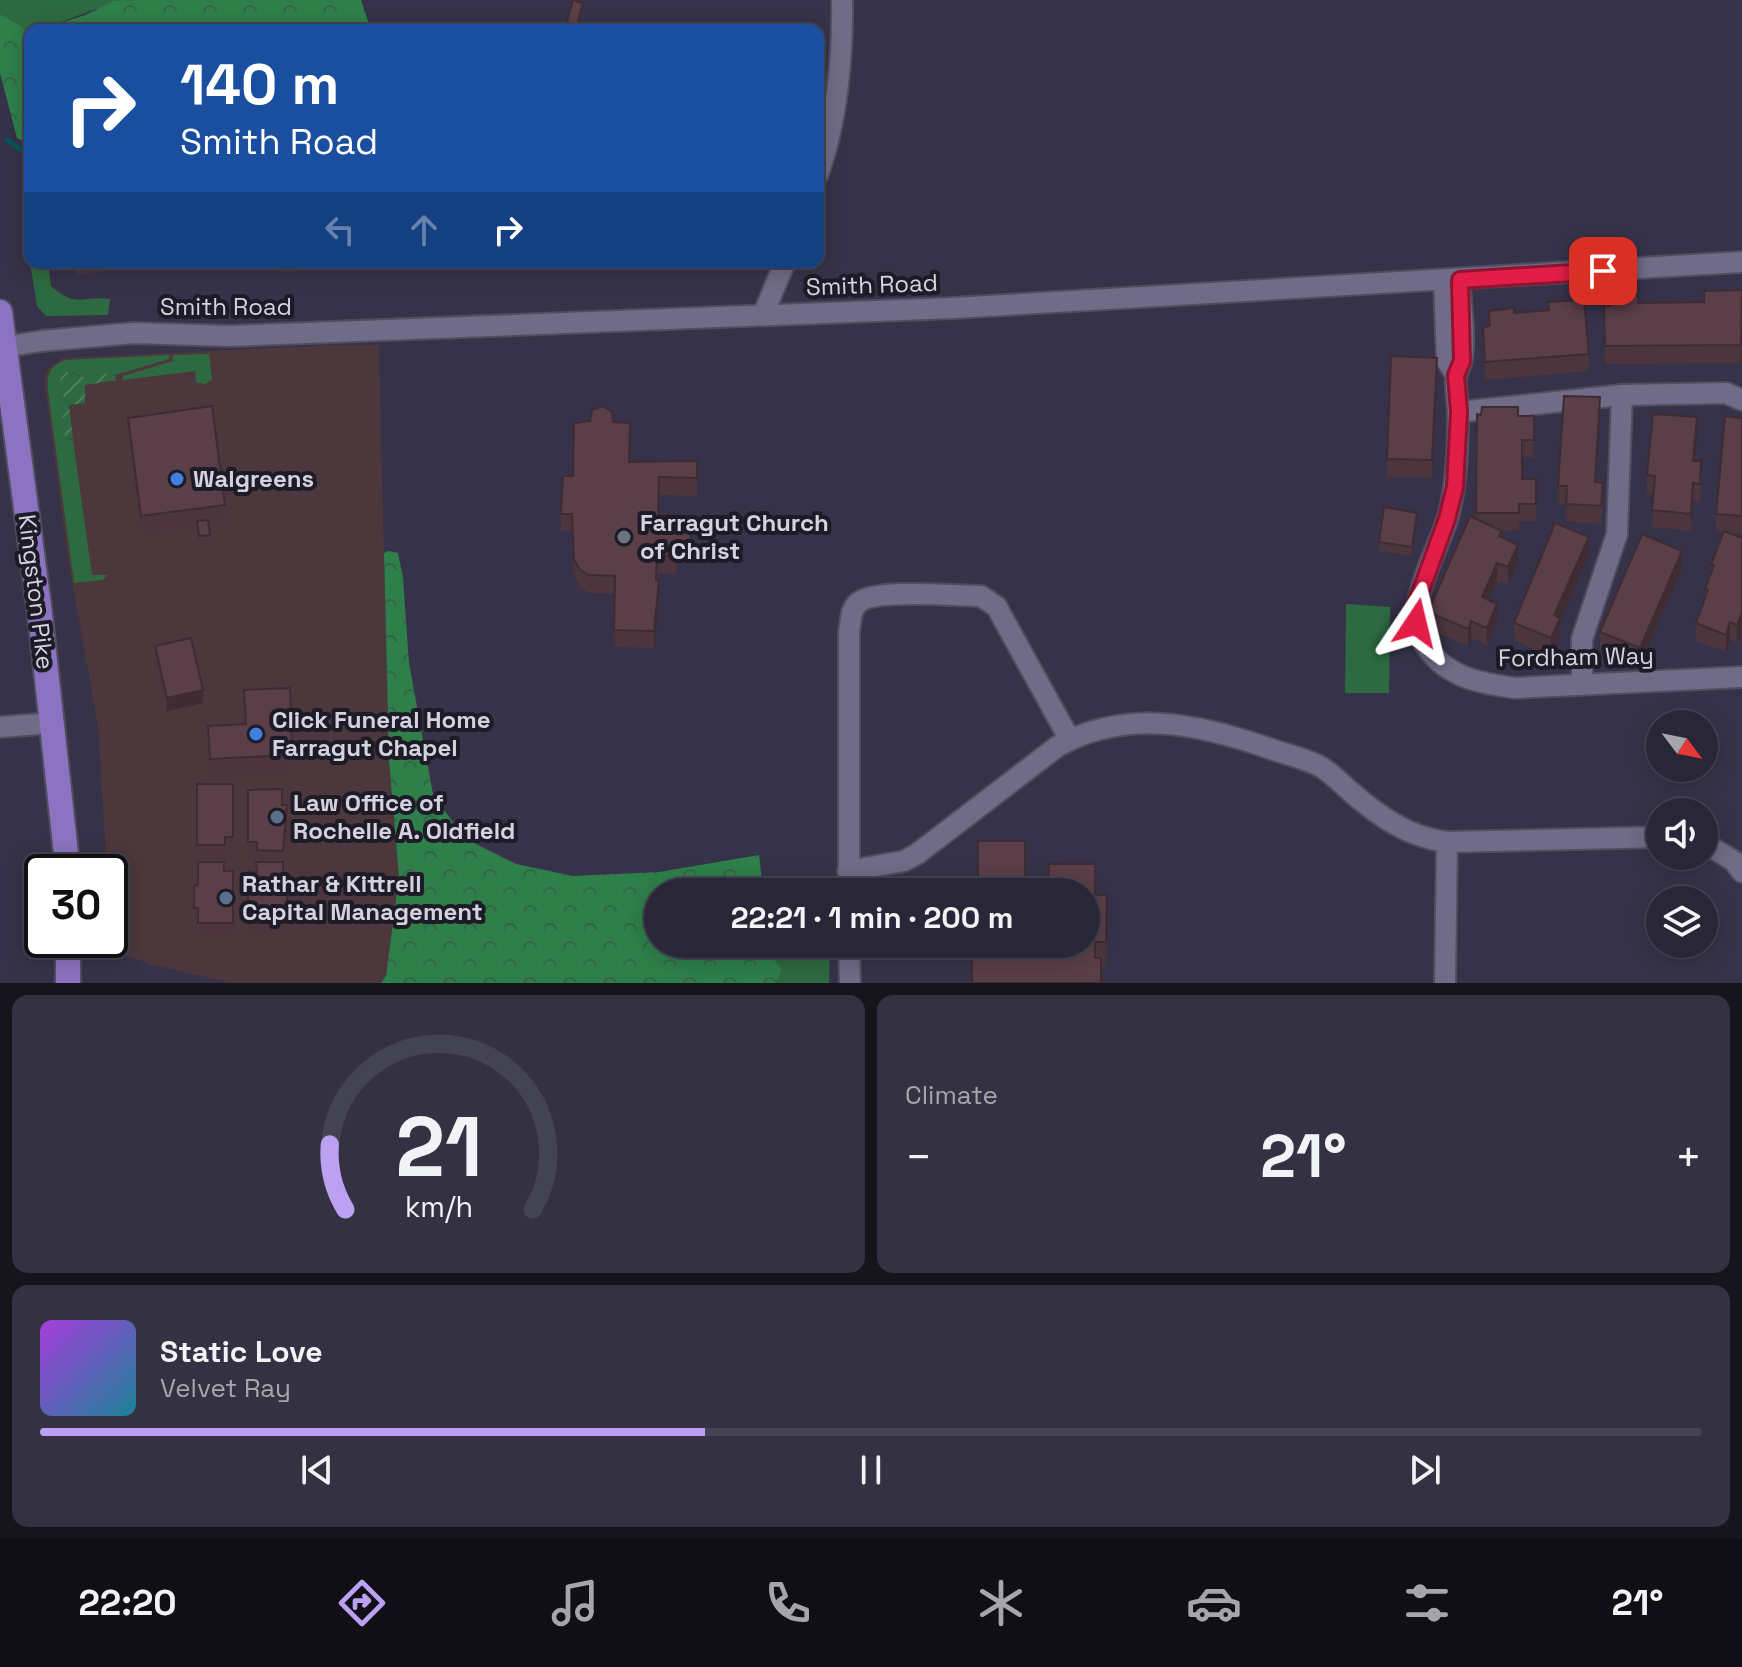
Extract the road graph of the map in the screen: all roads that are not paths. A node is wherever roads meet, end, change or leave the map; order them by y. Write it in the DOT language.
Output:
graph roads {
  1 [pos="842,0"];
  2 [pos="827,82"];
  3 [pos="824,122"];
  4 [pos="1742,262"];
  5 [pos="783,268"];
  6 [pos="1452,280"];
  7 [pos="0,312"];
  8 [pos="763,315"];
  9 [pos="4,347"];
  10 [pos="1622,395"];
  11 [pos="1742,400"];
  12 [pos="1459,412"];
  13 [pos="1742,677"];
  14 [pos="1582,685"];
  15 [pos="52,723"];
  16 [pos="0,727"];
  17 [pos="1070,740"];
  18 [pos="1646,837"];
  19 [pos="1447,842"];
  20 [pos="1718,851"];
  21 [pos="66,854"];
  22 [pos="848,871"];
  23 [pos="1742,872"];
  24 [pos="848,878"];
  25 [pos="68,958"];
  26 [pos="849,958"];
  27 [pos="68,983"];
  28 [pos="850,983"];
  29 [pos="1445,983"];
  1 -- 2 [label="street"];
  2 -- 3 [label="street"];
  4 -- 6 [label="street, Smith Road"];
  5 -- 8 [label="street"];
  6 -- 8 [label="street, Smith Road"];
  6 -- 12 [label="street, Fordham Way"];
  7 -- 9 [label="main road, Kingston Pike"];
  8 -- 9 [label="street, Smith Road"];
  9 -- 15 [label="main road, Kingston Pike"];
  10 -- 11 [label="street"];
  10 -- 12 [label="street"];
  10 -- 14 [label="street"];
  12 -- 14 [label="street, Fordham Way"];
  13 -- 14 [label="street, Fordham Way"];
  15 -- 16 [label="street"];
  15 -- 21 [label="main road, Kingston Pike"];
  17 -- 19 [label="street"];
  17 -- 22 [label="street"];
  17 -- 22 [label="street"];
  18 -- 19 [label="street"];
  19 -- 29 [label="street"];
  20 -- 23 [label="street"];
  22 -- 24 [label="street"];
  25 -- 27 [label="main road"];
  26 -- 28 [label="street"];
}
